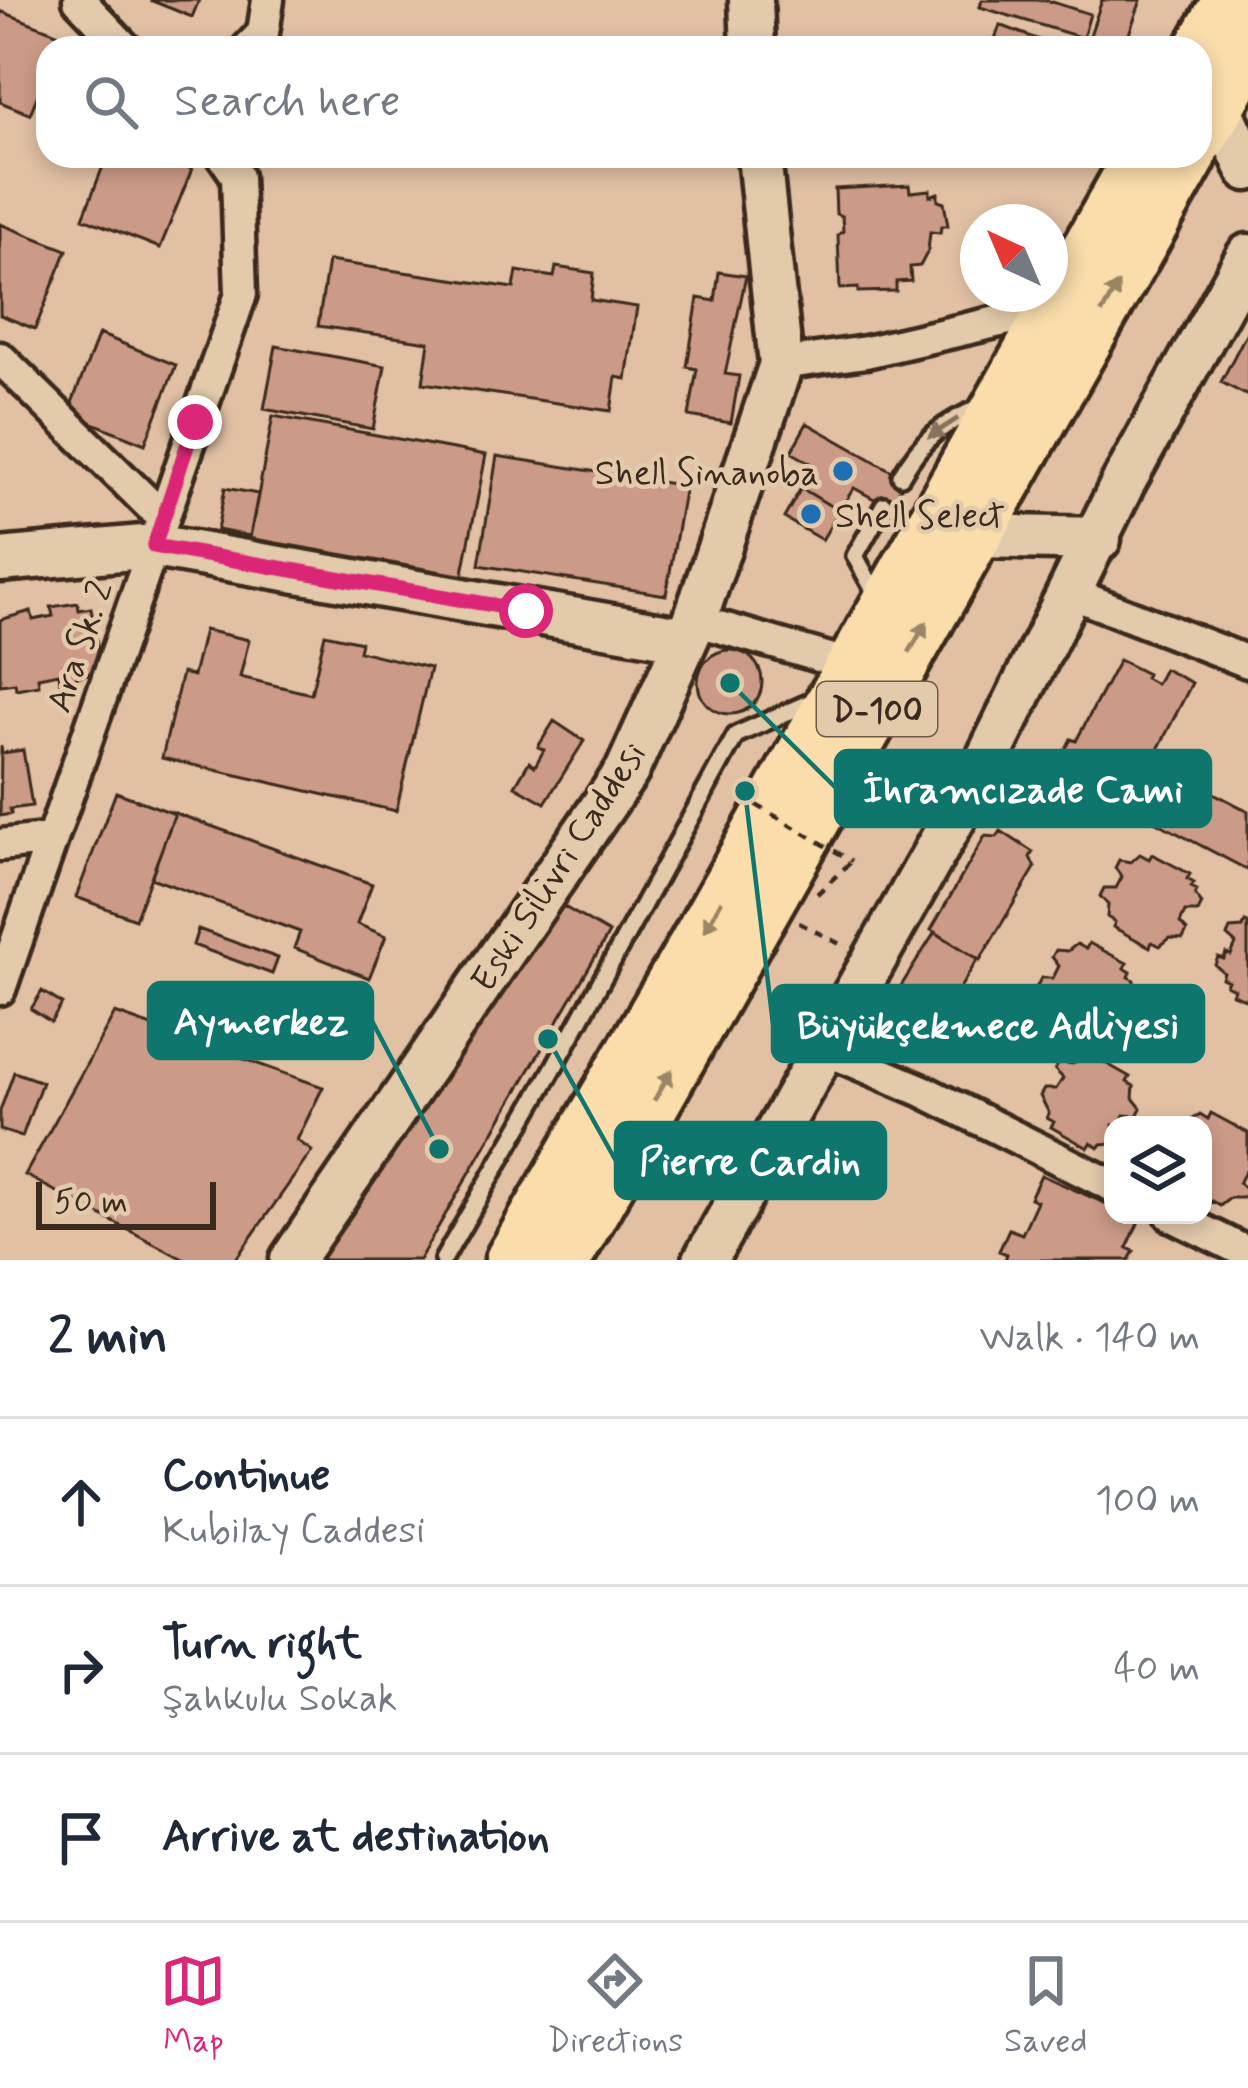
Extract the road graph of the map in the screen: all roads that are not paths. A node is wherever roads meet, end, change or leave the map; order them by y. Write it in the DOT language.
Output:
graph roads {
  1 [pos="79,0"];
  2 [pos="268,0"];
  3 [pos="751,0"];
  4 [pos="1231,0"];
  5 [pos="113,36"];
  6 [pos="260,36"];
  7 [pos="752,36"];
  8 [pos="1248,51"];
  9 [pos="1212,74"];
  10 [pos="1212,90"];
  11 [pos="1212,107"];
  12 [pos="231,168"];
  13 [pos="760,168"];
  14 [pos="1134,168"];
  15 [pos="1182,168"];
  16 [pos="1248,170"];
  17 [pos="1248,256"];
  18 [pos="1068,268"];
  19 [pos="1017,312"];
  20 [pos="1043,312"];
  21 [pos="0,358"];
  22 [pos="781,364"];
  23 [pos="1001,400"];
  24 [pos="901,476"];
  25 [pos="884,505"];
  26 [pos="159,532"];
  27 [pos="976,536"];
  28 [pos="1099,538"];
  29 [pos="0,560"];
  30 [pos="1071,593"];
  31 [pos="885,609"];
  32 [pos="690,630"];
  33 [pos="1248,662"];
  34 [pos="847,678"];
  35 [pos="52,839"];
  36 [pos="0,844"];
  37 [pos="0,988"];
  38 [pos="824,1049"];
  39 [pos="1104,1181"];
  40 [pos="1189,1224"];
  41 [pos="1248,1253"];
  42 [pos="292,1260"];
  43 [pos="443,1260"];
  44 [pos="513,1260"];
  45 [pos="563,1260"];
  46 [pos="705,1260"];
  1 -- 5 [label="street"];
  2 -- 6 [label="street"];
  3 -- 7 [label="main road"];
  4 -- 9 [label="highway"];
  8 -- 10 [label="highway"];
  11 -- 16 [label="main road"];
  12 -- 26 [label="street, Ara Sk. 2"];
  13 -- 22 [label="main road, Eski Silivri Caddesi"];
  14 -- 18 [label="highway, D-100"];
  27 -- 15 [label="highway, D-100, one-way"];
  17 -- 28 [label="main road"];
  19 -- 22 [label="street"];
  20 -- 23 [label="highway, D-100"];
  21 -- 26 [label="street"];
  22 -- 32 [label="main road, Eski Silivri Caddesi"];
  23 -- 24 [label="lane, one-way"];
  23 -- 31 [label="highway, D-100"];
  25 -- 31 [label="lane"];
  26 -- 29 [label="main road"];
  26 -- 32 [label="main road"];
  26 -- 35 [label="street, Ara Sk. 2"];
  27 -- 28 [label="main road"];
  45 -- 27 [label="highway, D-100, one-way"];
  28 -- 30 [label="main road"];
  30 -- 33 [label="street"];
  30 -- 38 [label="main road"];
  31 -- 34 [label="highway, D-100"];
  32 -- 34 [label="street"];
  32 -- 42 [label="main road, Eski Silivri Caddesi"];
  34 -- 43 [label="lane"];
  34 -- 44 [label="highway, D-100, one-way"];
  35 -- 36 [label="street"];
  35 -- 37 [label="street, Ara Sk. 2"];
  38 -- 39 [label="street"];
  38 -- 46 [label="main road"];
  40 -- 41 [label="street"];
}
